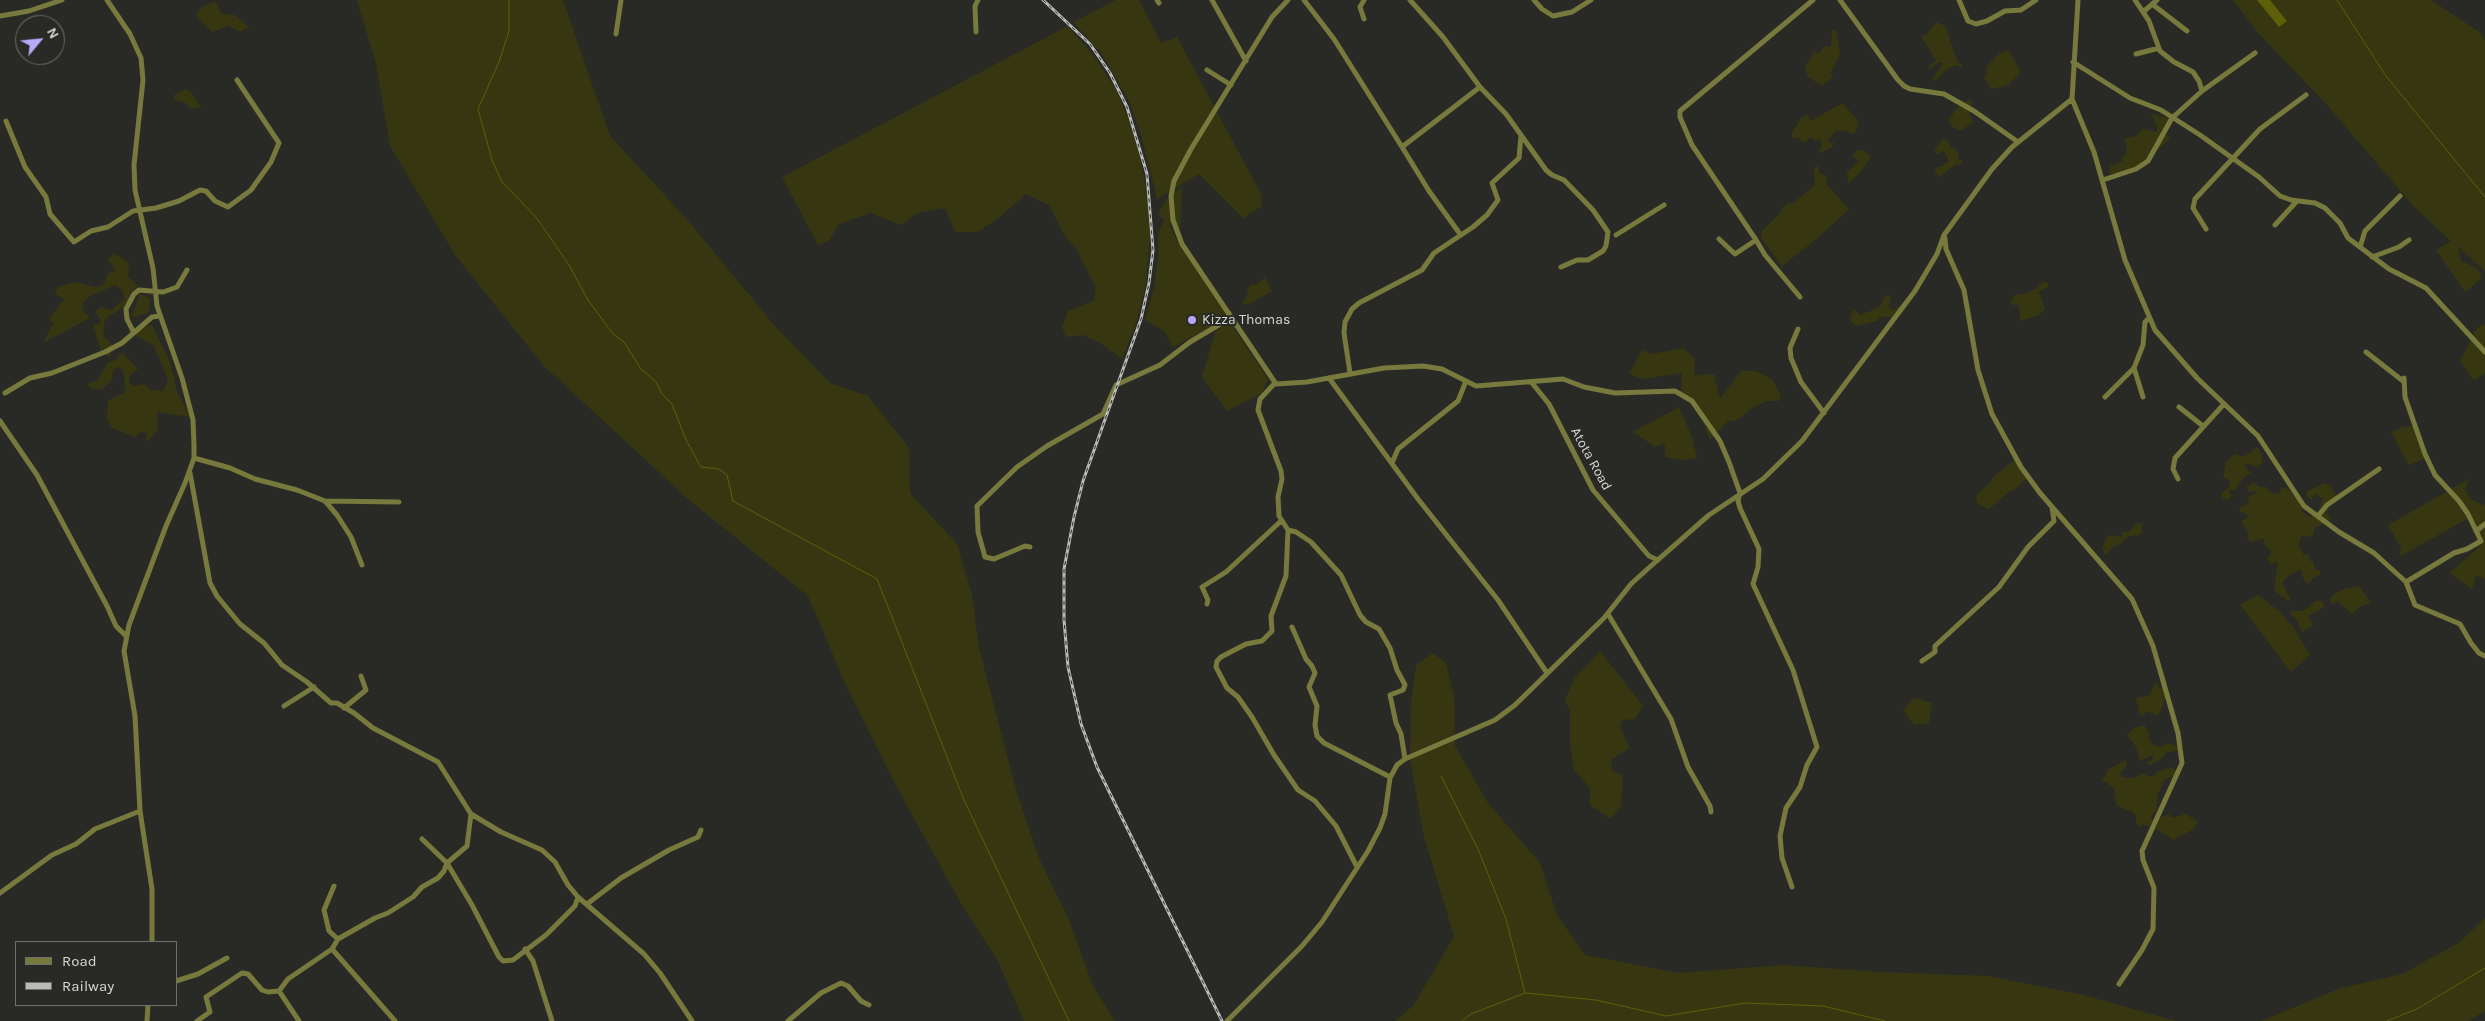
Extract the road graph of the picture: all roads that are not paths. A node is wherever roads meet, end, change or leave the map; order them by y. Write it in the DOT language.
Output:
graph roads {
  1 [pos="62,0"];
  2 [pos="107,0"];
  3 [pos="621,0"];
  4 [pos="978,0"];
  5 [pos="1212,0"];
  6 [pos="1288,0"];
  7 [pos="1304,0"];
  8 [pos="1364,0"];
  9 [pos="1410,0"];
  10 [pos="1534,0"];
  11 [pos="1591,0"];
  12 [pos="1813,0"];
  13 [pos="1840,0"];
  14 [pos="1959,0"];
  15 [pos="2036,0"];
  16 [pos="2078,0"];
  17 [pos="2135,0"];
  18 [pos="2154,2"];
  19 [pos="2143,12"];
  20 [pos="0,16"];
  21 [pos="1364,20"];
  22 [pos="2187,31"];
  23 [pos="976,32"];
  24 [pos="616,34"];
  25 [pos="2159,48"];
  26 [pos="2254,53"];
  27 [pos="2136,54"];
  28 [pos="1246,61"];
  29 [pos="2073,62"];
  30 [pos="1207,70"];
  31 [pos="237,80"];
  32 [pos="1231,85"];
  33 [pos="1480,87"];
  34 [pos="2202,91"];
  35 [pos="2306,95"];
  36 [pos="2072,99"];
  37 [pos="2172,118"];
  38 [pos="6,121"];
  39 [pos="1521,134"];
  40 [pos="2018,142"];
  41 [pos="1402,147"];
  42 [pos="2232,157"];
  43 [pos="2103,180"];
  44 [pos="2400,196"];
  45 [pos="2297,201"];
  46 [pos="1664,205"];
  47 [pos="140,209"];
  48 [pos="2275,225"];
  49 [pos="2206,229"];
  50 [pos="1460,234"];
  51 [pos="1944,235"];
  52 [pos="1616,236"];
  53 [pos="2361,237"];
  54 [pos="1719,240"];
  55 [pos="1756,240"];
  56 [pos="2409,240"];
  57 [pos="2353,242"];
  58 [pos="2360,247"];
  59 [pos="2372,257"];
  60 [pos="1562,267"];
  61 [pos="187,270"];
  62 [pos="155,292"];
  63 [pos="1800,297"];
  64 [pos="1229,312"];
  65 [pos="160,316"];
  66 [pos="2148,318"];
  67 [pos="1798,329"];
  68 [pos="133,331"];
  69 [pos="2366,352"];
  70 [pos="2485,352"];
  71 [pos="2134,368"];
  72 [pos="1350,373"];
  73 [pos="1329,378"];
  74 [pos="1466,381"];
  75 [pos="1532,383"];
  76 [pos="1274,384"];
  77 [pos="5,393"];
  78 [pos="2105,397"];
  79 [pos="2144,397"];
  80 [pos="2224,404"];
  81 [pos="2179,407"];
  82 [pos="1824,413"];
  83 [pos="0,421"];
  84 [pos="2203,426"];
  85 [pos="194,458"];
  86 [pos="1392,464"];
  87 [pos="2379,469"];
  88 [pos="190,470"];
  89 [pos="2178,478"];
  90 [pos="1740,493"];
  91 [pos="325,501"];
  92 [pos="399,502"];
  93 [pos="2052,507"];
  94 [pos="2318,516"];
  95 [pos="1281,521"];
  96 [pos="2485,524"];
  97 [pos="1288,530"];
  98 [pos="2476,531"];
  99 [pos="1030,547"];
  100 [pos="1658,560"];
  101 [pos="362,564"];
  102 [pos="2406,582"];
  103 [pos="1207,604"];
  104 [pos="1608,614"];
  105 [pos="1292,627"];
  106 [pos="126,636"];
  107 [pos="2485,656"];
  108 [pos="1922,661"];
  109 [pos="1547,673"];
  110 [pos="361,676"];
  111 [pos="314,687"];
  112 [pos="284,706"];
  113 [pos="344,708"];
  114 [pos="1405,759"];
  115 [pos="1390,777"];
  116 [pos="140,811"];
  117 [pos="1711,812"];
  118 [pos="471,814"];
  119 [pos="700,830"];
  120 [pos="422,839"];
  121 [pos="448,862"];
  122 [pos="1356,867"];
  123 [pos="334,886"];
  124 [pos="1792,887"];
  125 [pos="0,893"];
  126 [pos="578,897"];
  127 [pos="587,904"];
  128 [pos="338,939"];
  129 [pos="152,941"];
  130 [pos="332,948"];
  131 [pos="525,949"];
  132 [pos="226,958"];
  133 [pos="178,980"];
  134 [pos="2118,984"];
  135 [pos="279,991"];
  136 [pos="869,1005"];
  137 [pos="148,1006"];
  138 [pos="147,1021"];
  139 [pos="197,1021"];
  140 [pos="299,1021"];
  141 [pos="394,1021"];
  142 [pos="552,1021"];
  143 [pos="692,1021"];
  144 [pos="788,1021"];
  145 [pos="1227,1021"];
  1 -- 20 [label="street"];
  2 -- 47 [label="street"];
  3 -- 24 [label="street"];
  4 -- 23 [label="street"];
  5 -- 28 [label="street"];
  6 -- 28 [label="street"];
  7 -- 41 [label="street"];
  8 -- 21 [label="street"];
  9 -- 33 [label="street"];
  10 -- 11 [label="street"];
  12 -- 55 [label="street"];
  13 -- 40 [label="street"];
  14 -- 15 [label="street"];
  16 -- 29 [label="street"];
  17 -- 19 [label="street"];
  18 -- 19 [label="street"];
  18 -- 22 [label="street"];
  19 -- 25 [label="street"];
  25 -- 27 [label="street"];
  25 -- 34 [label="street"];
  26 -- 34 [label="street"];
  28 -- 32 [label="street"];
  29 -- 36 [label="street"];
  29 -- 37 [label="street"];
  30 -- 32 [label="street"];
  31 -- 47 [label="street"];
  32 -- 64 [label="street"];
  33 -- 39 [label="street"];
  33 -- 41 [label="street"];
  34 -- 37 [label="street"];
  35 -- 42 [label="street"];
  36 -- 40 [label="street"];
  36 -- 43 [label="street"];
  37 -- 42 [label="street"];
  37 -- 43 [label="street"];
  38 -- 47 [label="street"];
  39 -- 50 [label="street"];
  39 -- 60 [label="street"];
  40 -- 51 [label="street"];
  41 -- 50 [label="street"];
  42 -- 45 [label="street"];
  42 -- 49 [label="street"];
  43 -- 66 [label="street"];
  44 -- 53 [label="street"];
  45 -- 48 [label="street"];
  45 -- 57 [label="street"];
  46 -- 52 [label="street"];
  47 -- 62 [label="street"];
  50 -- 72 [label="street"];
  51 -- 82 [label="street"];
  51 -- 93 [label="street"];
  53 -- 57 [label="street"];
  53 -- 58 [label="street"];
  54 -- 55 [label="street"];
  55 -- 63 [label="street"];
  56 -- 59 [label="street"];
  57 -- 58 [label="street"];
  58 -- 59 [label="street"];
  59 -- 70 [label="street"];
  61 -- 62 [label="street"];
  62 -- 65 [label="street"];
  62 -- 68 [label="street"];
  64 -- 76 [label="street"];
  64 -- 99 [label="street"];
  65 -- 68 [label="street"];
  65 -- 85 [label="street"];
  66 -- 71 [label="street"];
  66 -- 80 [label="street"];
  67 -- 82 [label="street"];
  68 -- 77 [label="street"];
  69 -- 98 [label="street"];
  71 -- 78 [label="street"];
  71 -- 79 [label="street"];
  72 -- 73 [label="street"];
  72 -- 74 [label="street"];
  73 -- 76 [label="street"];
  73 -- 86 [label="street"];
  74 -- 75 [label="street"];
  74 -- 86 [label="street"];
  75 -- 90 [label="street"];
  75 -- 100 [label="street, Atota Road"];
  76 -- 95 [label="street"];
  80 -- 84 [label="street"];
  80 -- 94 [label="street"];
  81 -- 84 [label="street"];
  82 -- 90 [label="street"];
  83 -- 106 [label="street"];
  84 -- 89 [label="street"];
  85 -- 88 [label="street"];
  85 -- 91 [label="street"];
  86 -- 109 [label="street"];
  87 -- 94 [label="street"];
  88 -- 106 [label="street"];
  88 -- 111 [label="street"];
  90 -- 100 [label="street"];
  90 -- 124 [label="street"];
  91 -- 92 [label="street"];
  91 -- 101 [label="street"];
  93 -- 108 [label="street"];
  93 -- 134 [label="street"];
  94 -- 102 [label="street"];
  95 -- 97 [label="street"];
  95 -- 103 [label="street"];
  96 -- 98 [label="street"];
  97 -- 114 [label="street"];
  97 -- 122 [label="street"];
  98 -- 102 [label="street"];
  100 -- 104 [label="street"];
  102 -- 107 [label="street"];
  104 -- 109 [label="street"];
  104 -- 117 [label="street"];
  105 -- 115 [label="street"];
  106 -- 116 [label="street"];
  109 -- 114 [label="street"];
  110 -- 113 [label="street"];
  111 -- 112 [label="street"];
  111 -- 113 [label="street"];
  113 -- 118 [label="street"];
  114 -- 115 [label="street"];
  115 -- 122 [label="street"];
  116 -- 125 [label="street"];
  116 -- 129 [label="street"];
  118 -- 121 [label="street"];
  118 -- 126 [label="street"];
  119 -- 127 [label="street"];
  120 -- 121 [label="street"];
  121 -- 128 [label="street"];
  121 -- 131 [label="street"];
  122 -- 145 [label="street"];
  123 -- 128 [label="street"];
  126 -- 127 [label="street"];
  126 -- 131 [label="street"];
  127 -- 143 [label="street"];
  128 -- 130 [label="street"];
  130 -- 135 [label="street"];
  130 -- 141 [label="street"];
  131 -- 142 [label="street"];
  132 -- 133 [label="street"];
  135 -- 139 [label="street"];
  135 -- 140 [label="street"];
  136 -- 144 [label="street"];
  137 -- 138 [label="street"];
}
